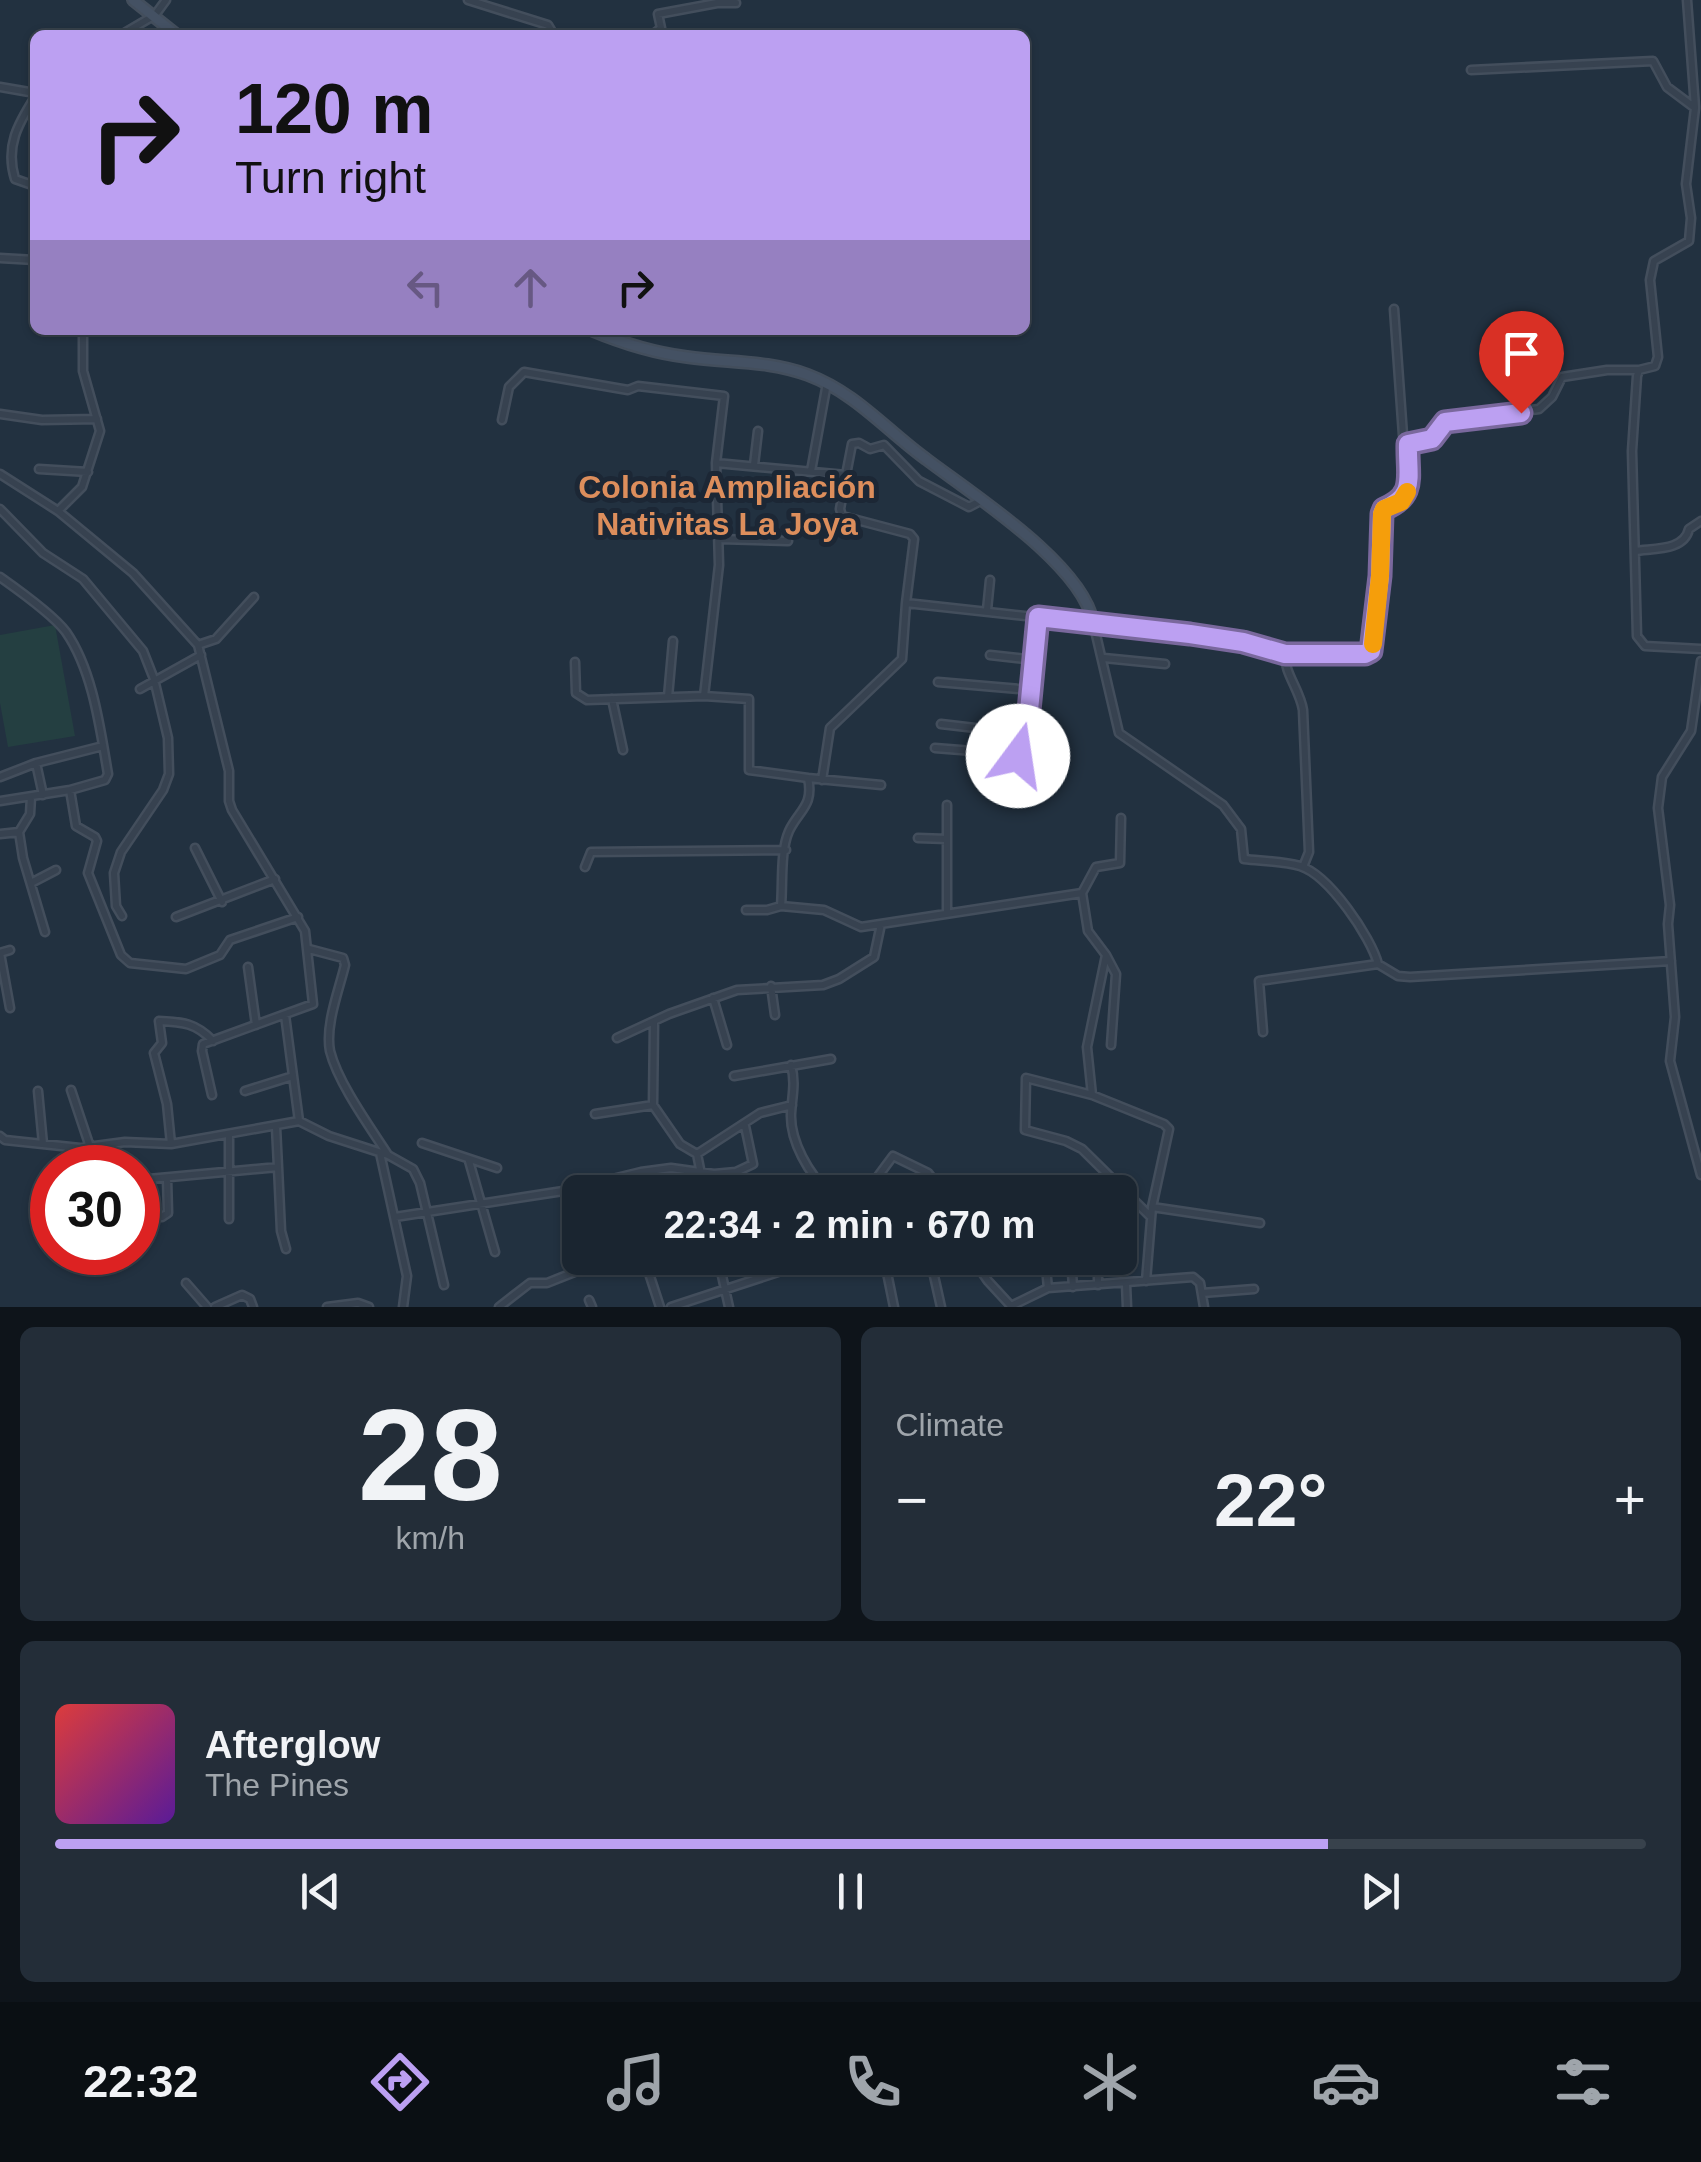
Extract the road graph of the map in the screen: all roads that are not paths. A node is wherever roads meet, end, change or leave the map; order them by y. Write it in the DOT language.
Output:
graph roads {
  1 [pos="133,0"];
  2 [pos="166,0"];
  3 [pos="468,0"];
  4 [pos="1687,0"];
  5 [pos="736,4"];
  6 [pos="154,15"];
  7 [pos="128,30"];
  8 [pos="171,30"];
  9 [pos="551,30"];
  10 [pos="658,30"];
  11 [pos="1472,70"];
  12 [pos="0,88"];
  13 [pos="30,94"];
  14 [pos="30,103"];
  15 [pos="1696,108"];
  16 [pos="0,158"];
  17 [pos="12,161"];
  18 [pos="30,184"];
  19 [pos="0,258"];
  20 [pos="30,260"];
  21 [pos="1394,309"];
  22 [pos="83,335"];
  23 [pos="607,335"];
  24 [pos="1639,370"];
  25 [pos="827,383"];
  26 [pos="0,414"];
  27 [pos="97,420"];
  28 [pos="502,420"];
  29 [pos="758,431"];
  30 [pos="1408,444"];
  31 [pos="716,464"];
  32 [pos="754,465"];
  33 [pos="39,470"];
  34 [pos="811,471"];
  35 [pos="88,472"];
  36 [pos="0,474"];
  37 [pos="846,475"];
  38 [pos="982,500"];
  39 [pos="0,509"];
  40 [pos="58,511"];
  41 [pos="1701,521"];
  42 [pos="720,539"];
  43 [pos="788,541"];
  44 [pos="1635,551"];
  45 [pos="0,577"];
  46 [pos="990,580"];
  47 [pos="254,597"];
  48 [pos="906,603"];
  49 [pos="986,610"];
  50 [pos="1038,617"];
  51 [pos="1092,622"];
  52 [pos="673,641"];
  53 [pos="198,645"];
  54 [pos="1701,650"];
  55 [pos="990,654"];
  56 [pos="1285,654"];
  57 [pos="201,655"];
  58 [pos="1104,658"];
  59 [pos="1035,660"];
  60 [pos="576,662"];
  61 [pos="1701,662"];
  62 [pos="1165,664"];
  63 [pos="154,679"];
  64 [pos="938,682"];
  65 [pos="140,689"];
  66 [pos="1031,690"];
  67 [pos="704,696"];
  68 [pos="668,697"];
  69 [pos="612,699"];
  70 [pos="941,724"];
  71 [pos="1026,734"];
  72 [pos="103,746"];
  73 [pos="935,748"];
  74 [pos="623,750"];
  75 [pos="36,764"];
  76 [pos="0,777"];
  77 [pos="808,778"];
  78 [pos="822,780"];
  79 [pos="881,785"];
  80 [pos="70,790"];
  81 [pos="43,795"];
  82 [pos="31,797"];
  83 [pos="0,802"];
  84 [pos="947,805"];
  85 [pos="1121,818"];
  86 [pos="19,832"];
  87 [pos="0,834"];
  88 [pos="918,838"];
  89 [pos="947,839"];
  90 [pos="195,848"];
  91 [pos="786,850"];
  92 [pos="1303,866"];
  93 [pos="585,867"];
  94 [pos="56,870"];
  95 [pos="275,879"];
  96 [pos="31,883"];
  97 [pos="1082,893"];
  98 [pos="222,902"];
  99 [pos="781,906"];
  100 [pos="746,910"];
  101 [pos="947,912"];
  102 [pos="122,916"];
  103 [pos="176,916"];
  104 [pos="298,917"];
  105 [pos="881,924"];
  106 [pos="45,932"];
  107 [pos="309,949"];
  108 [pos="10,950"];
  109 [pos="0,953"];
  110 [pos="1106,955"];
  111 [pos="1671,961"];
  112 [pos="1378,964"];
  113 [pos="248,967"];
  114 [pos="771,986"];
  115 [pos="713,998"];
  116 [pos="10,1008"];
  117 [pos="775,1014"];
  118 [pos="285,1016"];
  119 [pos="654,1022"];
  120 [pos="256,1025"];
  121 [pos="1263,1032"];
  122 [pos="617,1038"];
  123 [pos="213,1041"];
  124 [pos="1111,1044"];
  125 [pos="727,1045"];
  126 [pos="831,1059"];
  127 [pos="791,1065"];
  128 [pos="293,1076"];
  129 [pos="734,1076"];
  130 [pos="71,1090"];
  131 [pos="38,1091"];
  132 [pos="245,1091"];
  133 [pos="212,1095"];
  134 [pos="1092,1095"];
  135 [pos="653,1105"];
  136 [pos="792,1106"];
  137 [pos="595,1114"];
  138 [pos="299,1121"];
  139 [pos="744,1126"];
  140 [pos="276,1127"];
  141 [pos="229,1136"];
  142 [pos="0,1138"];
  143 [pos="422,1143"];
  144 [pos="44,1144"];
  145 [pos="171,1144"];
  146 [pos="52,1145"];
  147 [pos="89,1145"];
  148 [pos="104,1145"];
  149 [pos="384,1154"];
  150 [pos="697,1154"];
  151 [pos="469,1161"];
  152 [pos="278,1167"];
  153 [pos="497,1168"];
  154 [pos="700,1170"];
  155 [pos="229,1174"];
  156 [pos="814,1175"];
  157 [pos="879,1175"];
  158 [pos="930,1175"];
  159 [pos="1701,1176"];
  160 [pos="160,1178"];
  161 [pos="167,1178"];
  162 [pos="479,1202"];
  163 [pos="1152,1207"];
  164 [pos="427,1212"];
  165 [pos="1151,1216"];
  166 [pos="160,1217"];
  167 [pos="395,1217"];
  168 [pos="230,1219"];
  169 [pos="1260,1223"];
  170 [pos="286,1249"];
  171 [pos="495,1252"];
  172 [pos="569,1275"];
  173 [pos="650,1275"];
  174 [pos="721,1275"];
  175 [pos="765,1275"];
  176 [pos="887,1275"];
  177 [pos="934,1275"];
  178 [pos="984,1275"];
  179 [pos="1047,1275"];
  180 [pos="1072,1275"];
  181 [pos="1098,1275"];
  182 [pos="1146,1280"];
  183 [pos="186,1283"];
  184 [pos="1126,1284"];
  185 [pos="444,1285"];
  186 [pos="1098,1285"];
  187 [pos="1073,1287"];
  188 [pos="724,1288"];
  189 [pos="1048,1288"];
  190 [pos="1254,1288"];
  191 [pos="1202,1293"];
  192 [pos="207,1307"];
  193 [pos="215,1307"];
  194 [pos="253,1307"];
  195 [pos="327,1307"];
  196 [pos="369,1307"];
  197 [pos="403,1307"];
  198 [pos="500,1307"];
  199 [pos="660,1307"];
  200 [pos="671,1307"];
  201 [pos="729,1307"];
  202 [pos="894,1307"];
  203 [pos="941,1307"];
  204 [pos="1012,1307"];
  205 [pos="1127,1307"];
  206 [pos="1204,1307"];
  1 -- 6 [label="street"];
  2 -- 6 [label="street"];
  3 -- 9 [label="street"];
  4 -- 15 [label="street"];
  5 -- 10 [label="street"];
  6 -- 7 [label="street"];
  6 -- 8 [label="street"];
  11 -- 15 [label="street"];
  12 -- 13 [label="street"];
  14 -- 17 [label="street"];
  15 -- 24 [label="street"];
  16 -- 17 [label="street"];
  17 -- 18 [label="street"];
  19 -- 20 [label="street"];
  21 -- 30 [label="street"];
  22 -- 27 [label="street"];
  23 -- 25 [label="street"];
  24 -- 30 [label="street"];
  24 -- 44 [label="street"];
  25 -- 34 [label="street"];
  25 -- 38 [label="street"];
  26 -- 27 [label="street"];
  27 -- 35 [label="street"];
  28 -- 31 [label="street"];
  29 -- 32 [label="street"];
  30 -- 56 [label="street"];
  31 -- 32 [label="street"];
  31 -- 42 [label="street"];
  32 -- 34 [label="street"];
  33 -- 35 [label="street"];
  34 -- 37 [label="street"];
  35 -- 40 [label="street"];
  36 -- 40 [label="street"];
  37 -- 38 [label="street"];
  37 -- 48 [label="street"];
  38 -- 51 [label="street"];
  39 -- 63 [label="street"];
  40 -- 53 [label="street"];
  41 -- 44 [label="street"];
  42 -- 43 [label="street"];
  42 -- 67 [label="street"];
  44 -- 54 [label="street"];
  45 -- 72 [label="street"];
  46 -- 49 [label="street"];
  47 -- 53 [label="street"];
  48 -- 49 [label="street"];
  48 -- 78 [label="street"];
  49 -- 50 [label="street"];
  50 -- 51 [label="street"];
  50 -- 59 [label="street"];
  51 -- 56 [label="street"];
  51 -- 58 [label="street"];
  52 -- 68 [label="street"];
  53 -- 57 [label="street"];
  55 -- 59 [label="street"];
  56 -- 92 [label="street"];
  57 -- 63 [label="street"];
  57 -- 95 [label="street"];
  58 -- 62 [label="street"];
  58 -- 92 [label="street"];
  59 -- 66 [label="street"];
  60 -- 69 [label="street"];
  61 -- 111 [label="street"];
  63 -- 65 [label="street"];
  63 -- 102 [label="street"];
  64 -- 66 [label="street"];
  66 -- 71 [label="street"];
  67 -- 68 [label="street"];
  67 -- 77 [label="street"];
  68 -- 69 [label="street"];
  69 -- 74 [label="street"];
  70 -- 71 [label="street"];
  71 -- 73 [label="street"];
  72 -- 75 [label="street"];
  72 -- 80 [label="street"];
  75 -- 76 [label="street"];
  75 -- 81 [label="street"];
  77 -- 78 [label="street"];
  77 -- 91 [label="street"];
  78 -- 79 [label="street"];
  80 -- 81 [label="street"];
  80 -- 104 [label="street"];
  81 -- 82 [label="street"];
  82 -- 83 [label="street"];
  82 -- 86 [label="street"];
  84 -- 89 [label="street"];
  85 -- 97 [label="street"];
  86 -- 87 [label="street"];
  86 -- 96 [label="street"];
  88 -- 89 [label="street"];
  89 -- 101 [label="street"];
  90 -- 98 [label="street"];
  91 -- 93 [label="street"];
  91 -- 99 [label="street"];
  92 -- 112 [label="street"];
  94 -- 96 [label="street"];
  95 -- 98 [label="street"];
  95 -- 104 [label="street"];
  96 -- 106 [label="street"];
  97 -- 101 [label="street"];
  97 -- 110 [label="street"];
  98 -- 103 [label="street"];
  99 -- 100 [label="street"];
  99 -- 105 [label="street"];
  101 -- 105 [label="street"];
  104 -- 107 [label="street"];
  105 -- 114 [label="street"];
  107 -- 118 [label="street"];
  107 -- 149 [label="street"];
  108 -- 109 [label="street"];
  109 -- 116 [label="street"];
  110 -- 124 [label="street"];
  110 -- 134 [label="street"];
  111 -- 112 [label="street"];
  111 -- 159 [label="street"];
  112 -- 121 [label="street"];
  113 -- 120 [label="street"];
  114 -- 115 [label="street"];
  114 -- 117 [label="street"];
  115 -- 119 [label="street"];
  115 -- 125 [label="street"];
  118 -- 120 [label="street"];
  118 -- 128 [label="street"];
  119 -- 122 [label="street"];
  119 -- 135 [label="street"];
  120 -- 123 [label="street"];
  123 -- 133 [label="street"];
  123 -- 145 [label="street"];
  126 -- 127 [label="street"];
  127 -- 129 [label="street"];
  127 -- 136 [label="street"];
  128 -- 132 [label="street"];
  128 -- 138 [label="street"];
  130 -- 147 [label="street"];
  131 -- 144 [label="street"];
  134 -- 163 [label="street"];
  134 -- 165 [label="street"];
  135 -- 137 [label="street"];
  135 -- 150 [label="street"];
  136 -- 139 [label="street"];
  136 -- 156 [label="street"];
  138 -- 140 [label="street"];
  138 -- 149 [label="street"];
  139 -- 150 [label="street"];
  139 -- 154 [label="street"];
  140 -- 141 [label="street"];
  140 -- 152 [label="street"];
  141 -- 145 [label="street"];
  141 -- 155 [label="street"];
  142 -- 144 [label="street"];
  143 -- 151 [label="street"];
  144 -- 146 [label="street"];
  145 -- 148 [label="street"];
  149 -- 164 [label="street"];
  149 -- 167 [label="street"];
  150 -- 154 [label="street"];
  151 -- 153 [label="street"];
  151 -- 162 [label="street"];
  152 -- 155 [label="street"];
  152 -- 170 [label="street"];
  154 -- 162 [label="street"];
  155 -- 161 [label="street"];
  155 -- 168 [label="street"];
  157 -- 158 [label="street"];
  160 -- 161 [label="street"];
  161 -- 166 [label="street"];
  162 -- 164 [label="street"];
  162 -- 171 [label="street"];
  163 -- 165 [label="street"];
  163 -- 169 [label="street"];
  164 -- 167 [label="street"];
  164 -- 185 [label="street"];
  165 -- 182 [label="street"];
  167 -- 197 [label="street"];
  172 -- 198 [label="street"];
  173 -- 199 [label="street"];
  174 -- 188 [label="street"];
  175 -- 188 [label="street"];
  176 -- 202 [label="street"];
  177 -- 203 [label="street"];
  178 -- 204 [label="street"];
  179 -- 189 [label="street"];
  180 -- 187 [label="street"];
  181 -- 186 [label="street"];
  182 -- 184 [label="street"];
  182 -- 191 [label="street"];
  183 -- 192 [label="street"];
  184 -- 186 [label="street"];
  184 -- 205 [label="street"];
  186 -- 187 [label="street"];
  187 -- 189 [label="street"];
  188 -- 200 [label="street"];
  188 -- 201 [label="street"];
  189 -- 204 [label="street"];
  190 -- 191 [label="street"];
  191 -- 206 [label="street"];
  193 -- 194 [label="street"];
  195 -- 196 [label="street"];
}
